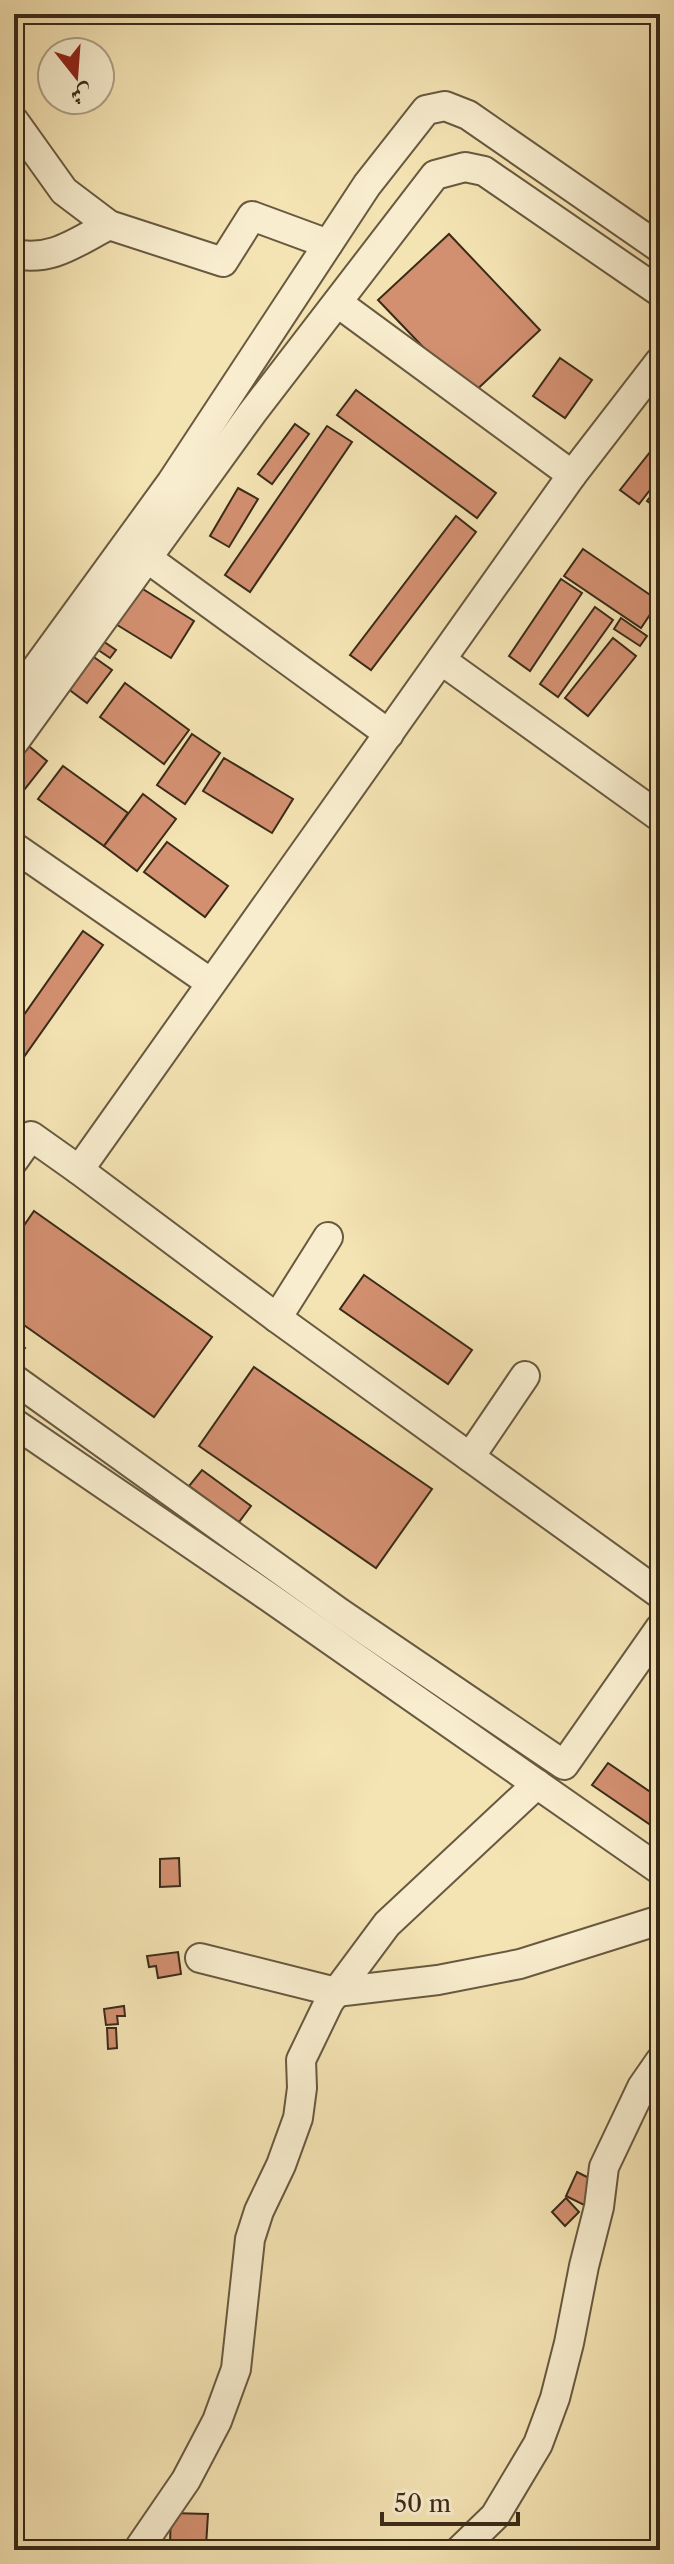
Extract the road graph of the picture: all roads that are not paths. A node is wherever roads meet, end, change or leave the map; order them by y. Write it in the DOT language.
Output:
graph roads {
  1 [pos="14,121"];
  2 [pos="109,225"];
  3 [pos="328,244"];
  4 [pos="660,248"];
  5 [pos="14,254"];
  6 [pos="660,292"];
  7 [pos="338,303"];
  8 [pos="660,361"];
  9 [pos="572,475"];
  10 [pos="147,558"];
  11 [pos="441,660"];
  12 [pos="14,699"];
  13 [pos="389,734"];
  14 [pos="14,742"];
  15 [pos="660,817"];
  16 [pos="14,847"];
  17 [pos="211,983"];
  18 [pos="14,1160"];
  19 [pos="79,1170"];
  20 [pos="328,1237"];
  21 [pos="277,1318"];
  22 [pos="525,1376"];
  23 [pos="14,1379"];
  24 [pos="14,1423"];
  25 [pos="470,1457"];
  26 [pos="660,1594"];
  27 [pos="660,1628"];
  28 [pos="537,1784"];
  29 [pos="660,1870"];
  30 [pos="660,1920"];
  31 [pos="200,1958"];
  32 [pos="336,1992"];
  33 [pos="660,2061"];
  34 [pos="138,2550"];
  35 [pos="460,2550"];
  1 -- 2 [label="street"];
  2 -- 3 [label="street"];
  2 -- 5 [label="street"];
  3 -- 4 [label="street"];
  3 -- 12 [label="street"];
  6 -- 7 [label="street"];
  7 -- 9 [label="street"];
  7 -- 10 [label="street"];
  8 -- 9 [label="street"];
  9 -- 11 [label="street"];
  10 -- 13 [label="street"];
  10 -- 14 [label="street"];
  11 -- 13 [label="street"];
  11 -- 15 [label="street"];
  13 -- 17 [label="street"];
  16 -- 17 [label="street"];
  17 -- 19 [label="street"];
  18 -- 19 [label="street"];
  19 -- 21 [label="street"];
  20 -- 21 [label="street"];
  21 -- 25 [label="street"];
  22 -- 25 [label="street"];
  23 -- 27 [label="street"];
  24 -- 28 [label="street"];
  25 -- 26 [label="street"];
  28 -- 29 [label="street"];
  28 -- 32 [label="street"];
  30 -- 32 [label="street"];
  31 -- 32 [label="street"];
  32 -- 34 [label="street"];
  33 -- 35 [label="street"];
}
